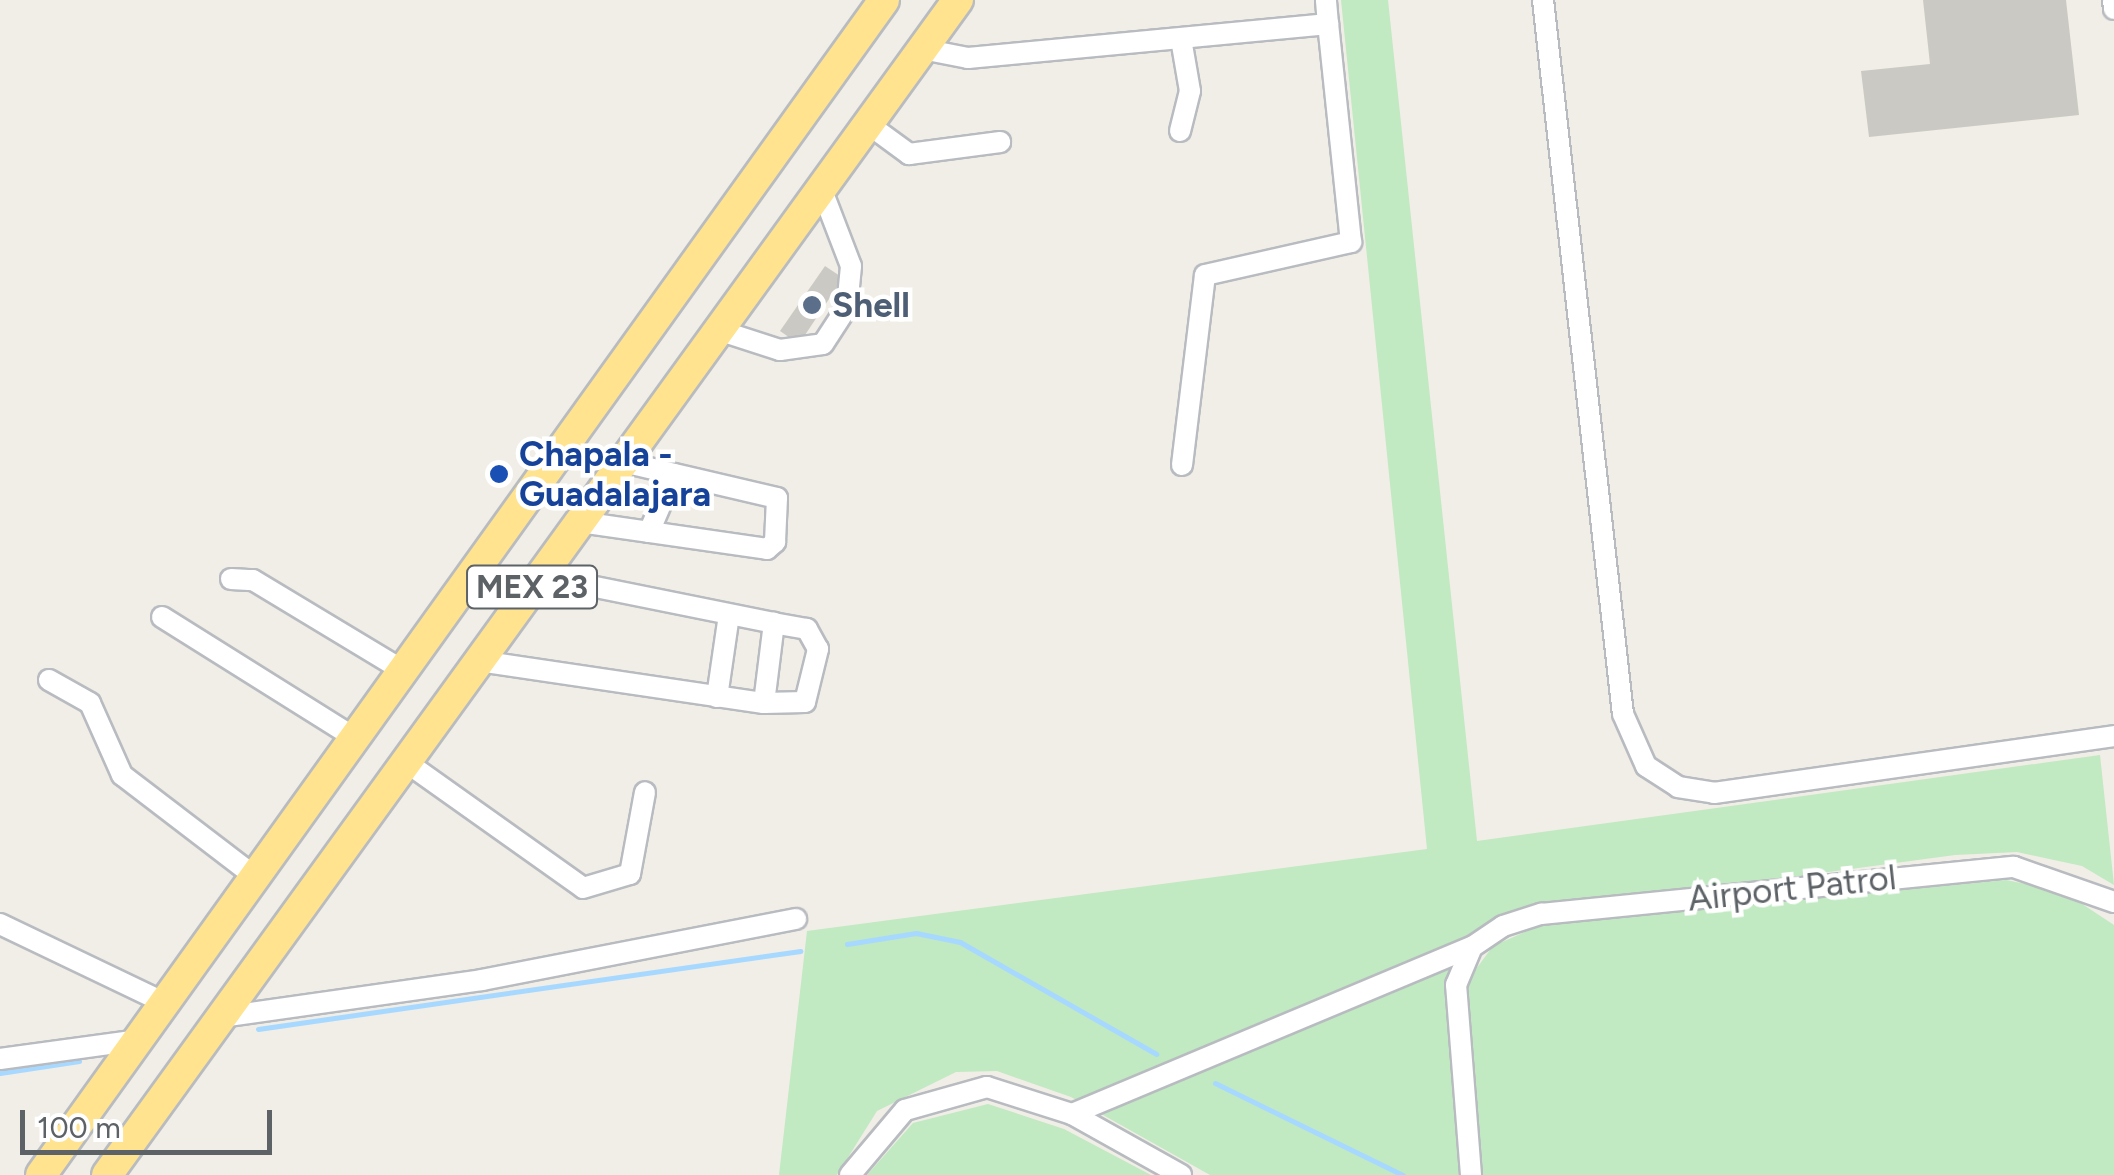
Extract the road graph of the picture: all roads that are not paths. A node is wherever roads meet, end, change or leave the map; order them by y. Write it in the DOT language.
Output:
graph roads {
  1 [pos="884,0"];
  2 [pos="958,0"];
  3 [pos="1326,0"];
  4 [pos="1544,0"];
  5 [pos="2113,0"];
  6 [pos="2114,9"];
  7 [pos="1328,24"];
  8 [pos="1181,39"];
  9 [pos="922,49"];
  10 [pos="868,124"];
  11 [pos="1180,130"];
  12 [pos="1000,142"];
  13 [pos="821,188"];
  14 [pos="718,330"];
  15 [pos="623,462"];
  16 [pos="1182,465"];
  17 [pos="674,474"];
  18 [pos="580,522"];
  19 [pos="649,532"];
  20 [pos="540,576"];
  21 [pos="231,578"];
  22 [pos="729,615"];
  23 [pos="162,617"];
  24 [pos="774,623"];
  25 [pos="479,661"];
  26 [pos="402,670"];
  27 [pos="49,680"];
  28 [pos="717,697"];
  29 [pos="764,704"];
  30 [pos="2114,736"];
  31 [pos="354,737"];
  32 [pos="406,762"];
  33 [pos="645,792"];
  34 [pos="253,875"];
  35 [pos="2114,902"];
  36 [pos="796,919"];
  37 [pos="0,924"];
  38 [pos="1472,947"];
  39 [pos="165,1003"];
  40 [pos="222,1016"];
  41 [pos="138,1040"];
  42 [pos="0,1059"];
  43 [pos="1072,1114"];
  44 [pos="42,1175"];
  45 [pos="107,1175"];
  46 [pos="850,1175"];
  47 [pos="1181,1175"];
  48 [pos="1471,1175"];
  1 -- 26 [label="highway, MEX 23"];
  2 -- 9 [label="highway, MEX 23"];
  3 -- 7 [label="street"];
  4 -- 30 [label="street"];
  5 -- 6 [label="street"];
  7 -- 8 [label="street"];
  7 -- 16 [label="street"];
  8 -- 9 [label="street"];
  8 -- 11 [label="street"];
  9 -- 10 [label="highway, MEX 23"];
  10 -- 12 [label="street"];
  10 -- 13 [label="highway, MEX 23"];
  13 -- 14 [label="highway, MEX 23"];
  13 -- 14 [label="street"];
  14 -- 15 [label="highway, MEX 23"];
  15 -- 17 [label="street"];
  15 -- 18 [label="highway, MEX 23"];
  17 -- 19 [label="street"];
  17 -- 19 [label="street"];
  18 -- 19 [label="street"];
  18 -- 20 [label="highway, MEX 23"];
  20 -- 22 [label="street"];
  20 -- 25 [label="highway, MEX 23"];
  21 -- 26 [label="street"];
  22 -- 24 [label="street"];
  22 -- 28 [label="street"];
  23 -- 31 [label="street"];
  24 -- 29 [label="street"];
  24 -- 29 [label="street"];
  25 -- 28 [label="street"];
  25 -- 32 [label="highway, MEX 23"];
  26 -- 31 [label="highway, MEX 23"];
  27 -- 34 [label="street"];
  28 -- 29 [label="street"];
  31 -- 34 [label="highway, MEX 23"];
  32 -- 33 [label="street"];
  32 -- 40 [label="highway, MEX 23"];
  34 -- 39 [label="highway, MEX 23"];
  35 -- 38 [label="street, Airport Patrol"];
  36 -- 40 [label="street"];
  37 -- 39 [label="street"];
  38 -- 43 [label="street, Airport Patrol"];
  38 -- 48 [label="street"];
  39 -- 41 [label="highway, MEX 23"];
  40 -- 45 [label="highway, MEX 23"];
  41 -- 42 [label="street"];
  41 -- 44 [label="highway, MEX 23"];
  43 -- 46 [label="street"];
  43 -- 47 [label="street"];
}
